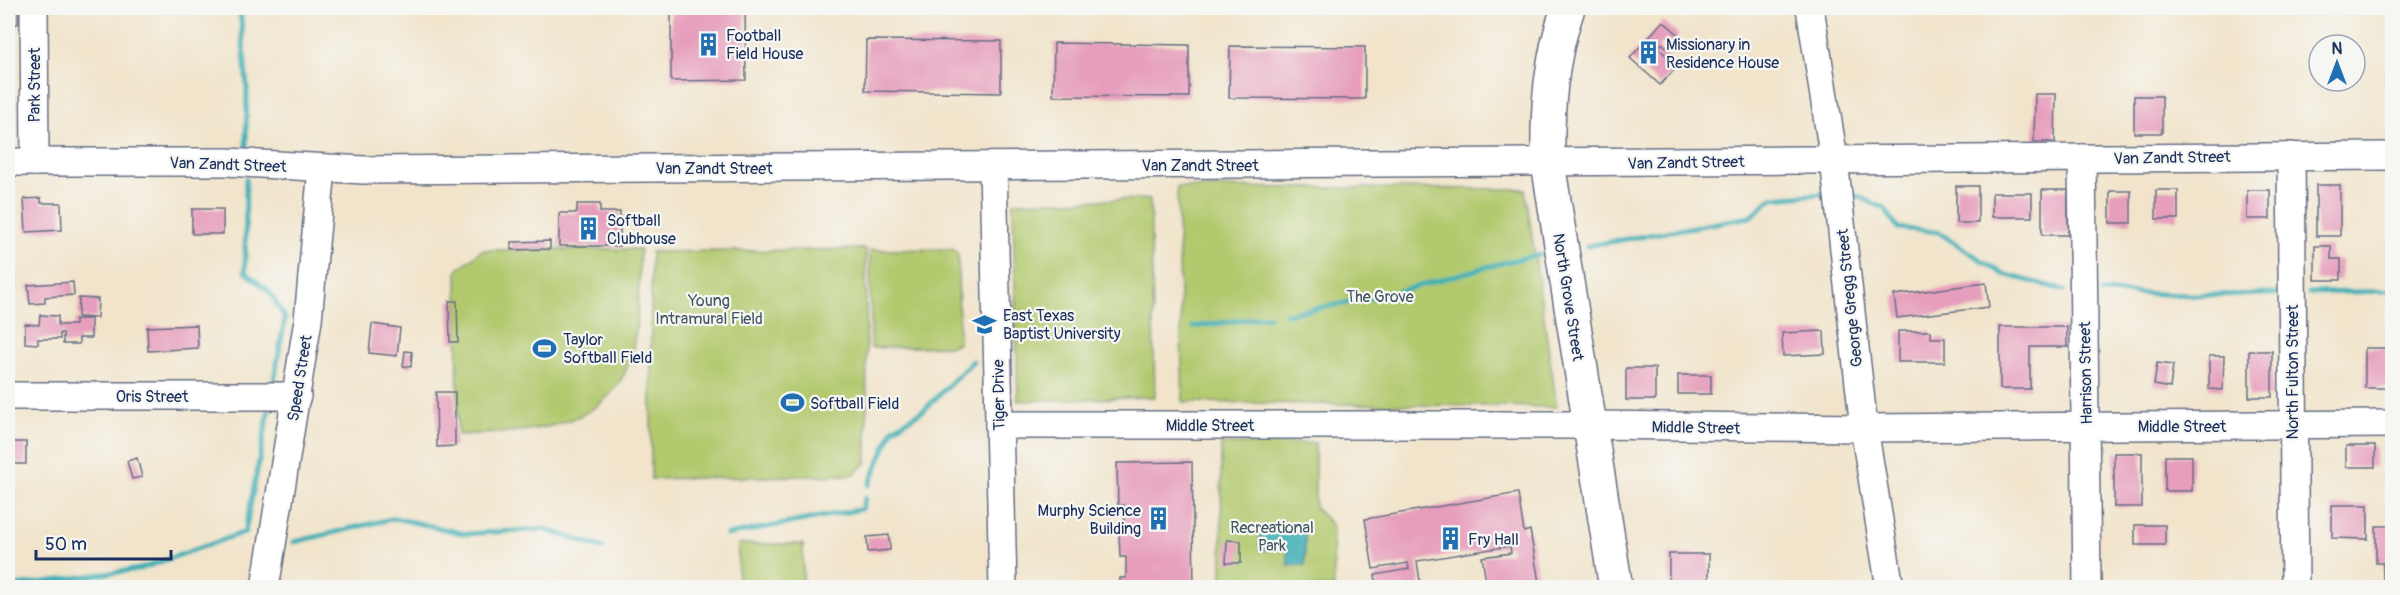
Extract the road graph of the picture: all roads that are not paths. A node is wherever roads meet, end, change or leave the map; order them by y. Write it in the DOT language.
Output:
graph roads {
  1 [pos="34,8"];
  2 [pos="1568,8"];
  3 [pos="1810,8"];
  4 [pos="2292,156"];
  5 [pos="2392,156"];
  6 [pos="2082,158"];
  7 [pos="1834,160"];
  8 [pos="8,162"];
  9 [pos="35,162"];
  10 [pos="1548,163"];
  11 [pos="993,166"];
  12 [pos="322,168"];
  13 [pos="8,396"];
  14 [pos="297,396"];
  15 [pos="2392,424"];
  16 [pos="999,425"];
  17 [pos="1590,425"];
  18 [pos="2292,425"];
  19 [pos="2085,427"];
  20 [pos="1864,428"];
  21 [pos="265,588"];
  22 [pos="1003,588"];
  23 [pos="1616,588"];
  24 [pos="1890,588"];
  25 [pos="2087,588"];
  26 [pos="2295,588"];
  1 -- 9 [label="street, Park Street"];
  2 -- 10 [label="main road, North Grove Street"];
  3 -- 7 [label="street, George Gregg Street"];
  4 -- 5 [label="street, Van Zandt Street"];
  4 -- 6 [label="street, Van Zandt Street"];
  4 -- 18 [label="street, North Fulton Street"];
  6 -- 7 [label="street, Van Zandt Street"];
  6 -- 19 [label="street, Harrison Street"];
  7 -- 10 [label="street, Van Zandt Street"];
  7 -- 20 [label="street, George Gregg Street"];
  8 -- 9 [label="street, Van Zandt Street"];
  9 -- 12 [label="street, Van Zandt Street"];
  10 -- 11 [label="street, Van Zandt Street"];
  10 -- 17 [label="main road, North Grove Street"];
  11 -- 12 [label="street, Van Zandt Street"];
  11 -- 16 [label="street, Tiger Drive"];
  12 -- 14 [label="street, Speed Street"];
  13 -- 14 [label="street, Oris Street"];
  14 -- 21 [label="street, Speed Street"];
  15 -- 18 [label="street, Middle Street"];
  16 -- 17 [label="street, Middle Street"];
  16 -- 22 [label="street, Tiger Drive"];
  17 -- 20 [label="street, Middle Street"];
  17 -- 23 [label="main road, North Grove Street"];
  18 -- 19 [label="street, Middle Street"];
  18 -- 26 [label="street, North Fulton Street"];
  19 -- 20 [label="street, Middle Street"];
  19 -- 25 [label="street, Harrison Street"];
  20 -- 24 [label="street, George Gregg Street"];
}
